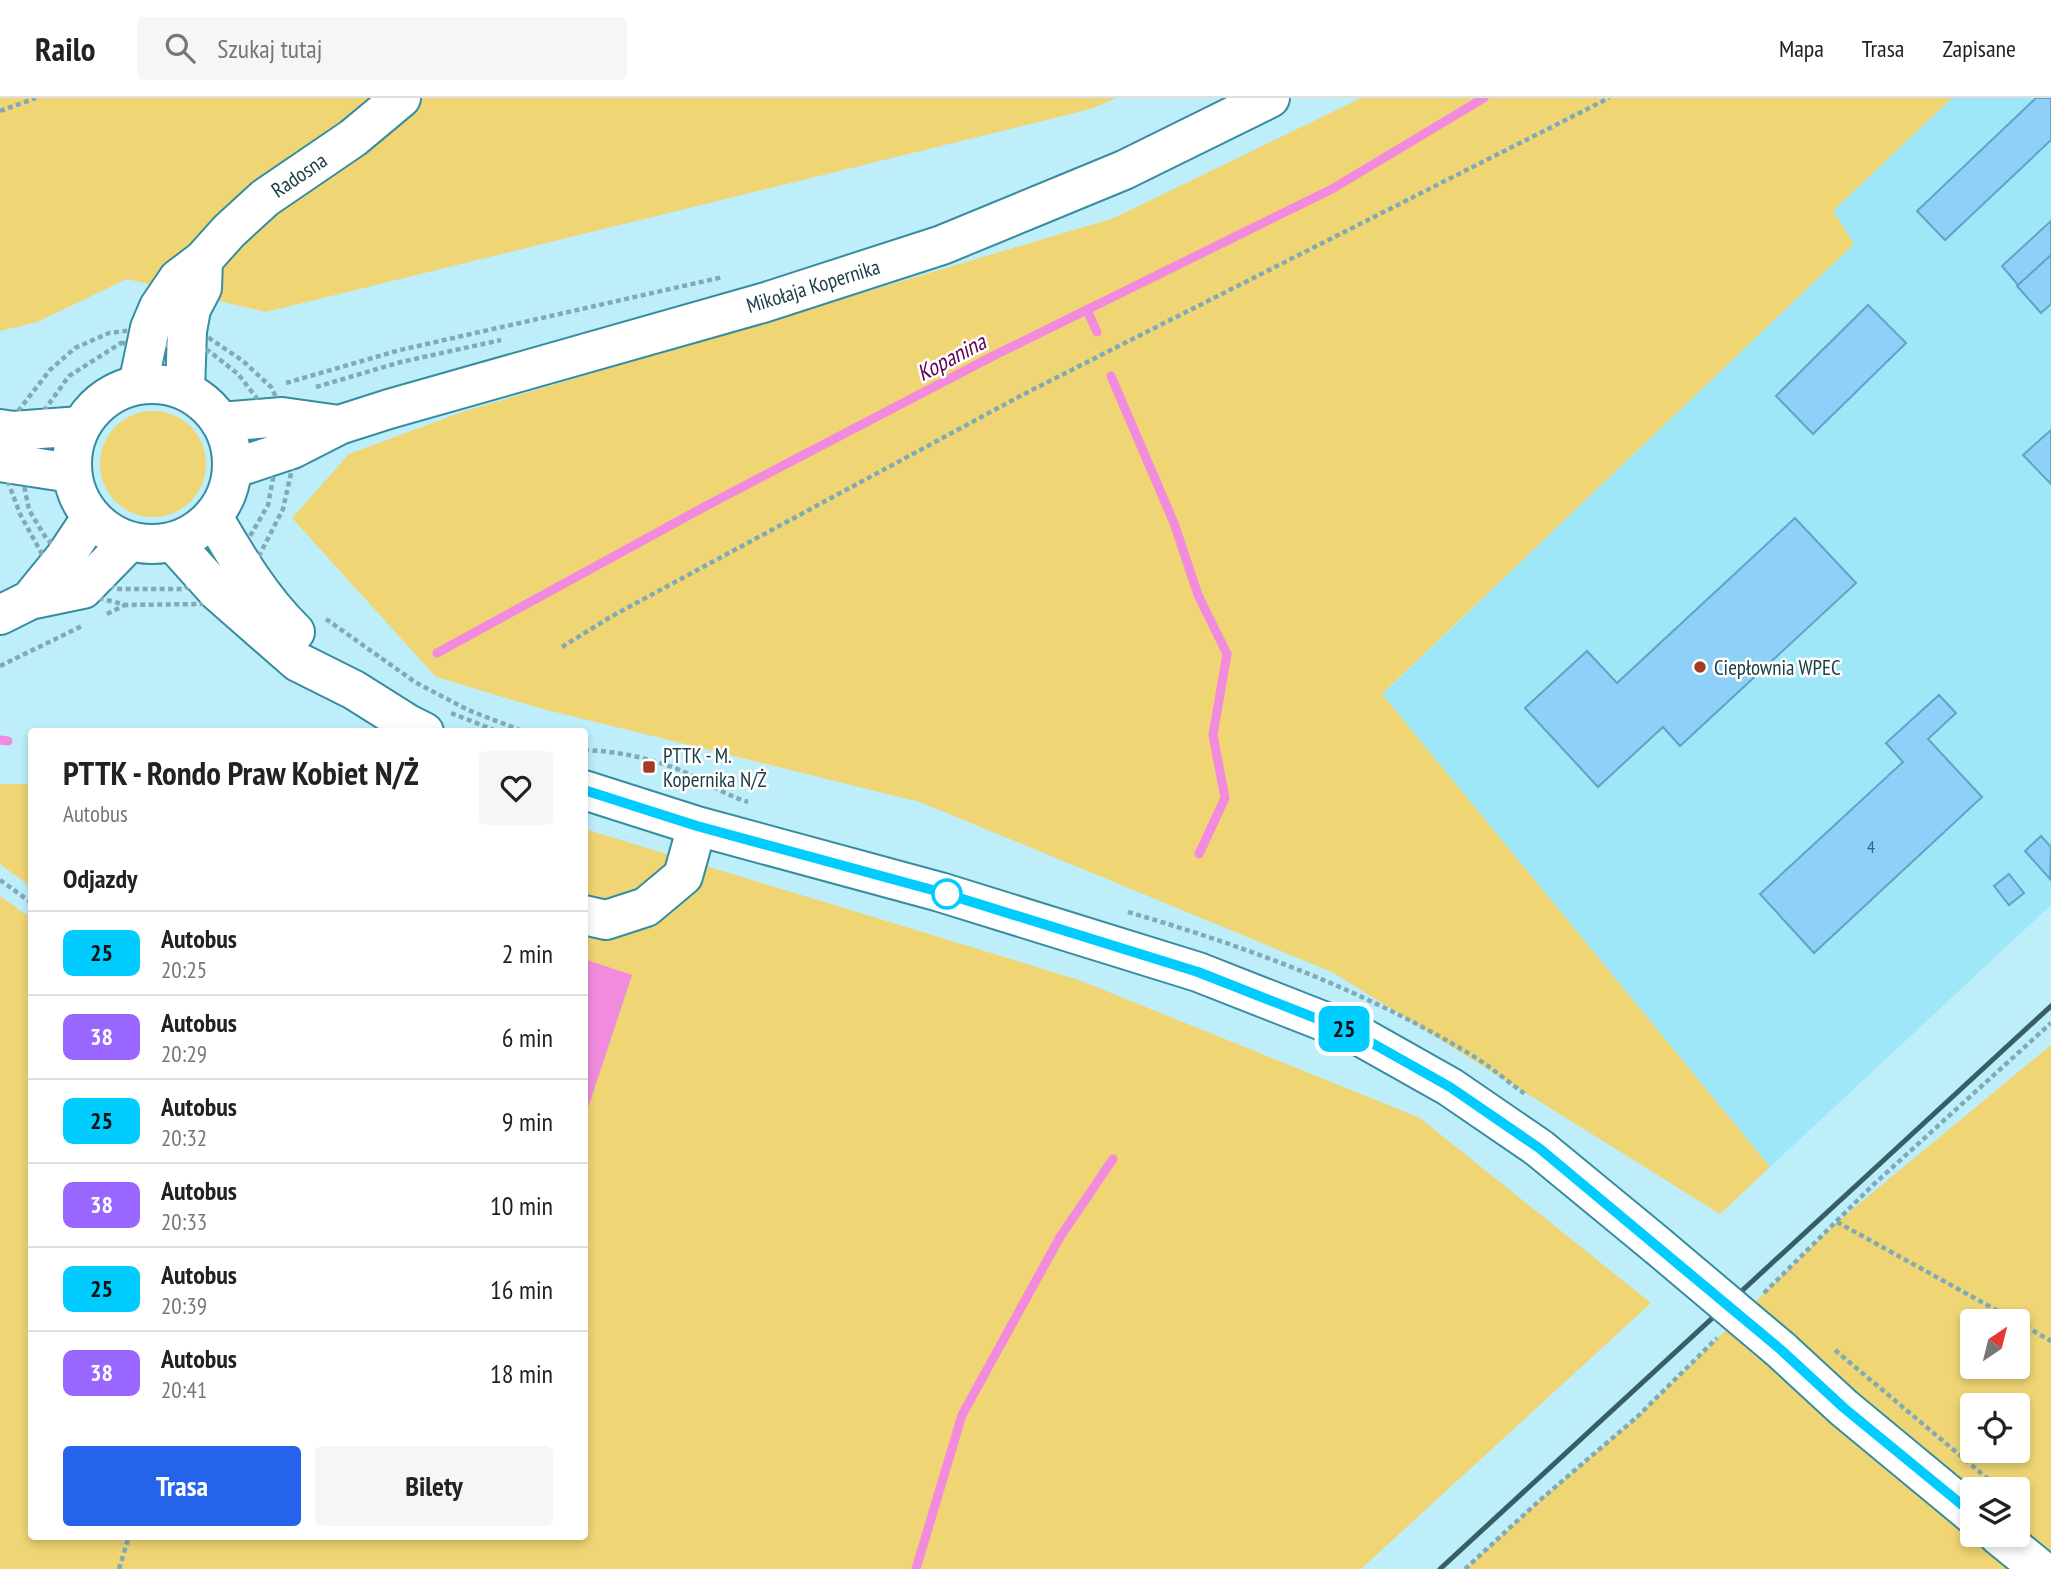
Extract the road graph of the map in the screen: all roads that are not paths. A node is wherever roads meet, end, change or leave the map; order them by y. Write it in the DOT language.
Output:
graph roads {
  1 [pos="401,98"];
  2 [pos="1270,98"];
  3 [pos="203,260"];
  4 [pos="138,385"];
  5 [pos="185,391"];
  6 [pos="278,408"];
  7 [pos="220,422"];
  8 [pos="80,426"];
  9 [pos="5,446"];
  10 [pos="233,469"];
  11 [pos="71,473"];
  12 [pos="91,517"];
  13 [pos="213,517"];
  14 [pos="129,542"];
  15 [pos="173,542"];
  16 [pos="252,561"];
  17 [pos="82,600"];
  18 [pos="15,608"];
  19 [pos="432,720"];
  20 [pos="588,791"];
  21 [pos="697,826"];
  22 [pos="588,916"];
  23 [pos="1960,1504"];
  24 [pos="2013,1547"];
  25 [pos="2040,1569"];
  1 -- 3 [label="street, Radosna"];
  2 -- 6 [label="street, Mikołaja Kopernika"];
  3 -- 4 [label="street, Radosna"];
  3 -- 5 [label="street"];
  4 -- 5 [label="street"];
  4 -- 8 [label="street"];
  5 -- 7 [label="street"];
  6 -- 7 [label="street, Mikołaja Kopernika"];
  6 -- 10 [label="street, Mikołaja Kopernika"];
  7 -- 10 [label="street"];
  8 -- 9 [label="street"];
  8 -- 11 [label="street"];
  9 -- 11 [label="street"];
  10 -- 13 [label="street"];
  11 -- 12 [label="street"];
  12 -- 14 [label="street"];
  12 -- 17 [label="street"];
  13 -- 15 [label="street"];
  13 -- 16 [label="street"];
  14 -- 15 [label="street"];
  14 -- 17 [label="street"];
  15 -- 16 [label="street"];
  16 -- 19 [label="street"];
  17 -- 18 [label="street"];
  20 -- 21 [label="street"];
  21 -- 22 [label="street"];
  21 -- 23 [label="street, bridge"];
  24 -- 25 [label="street"];
}
